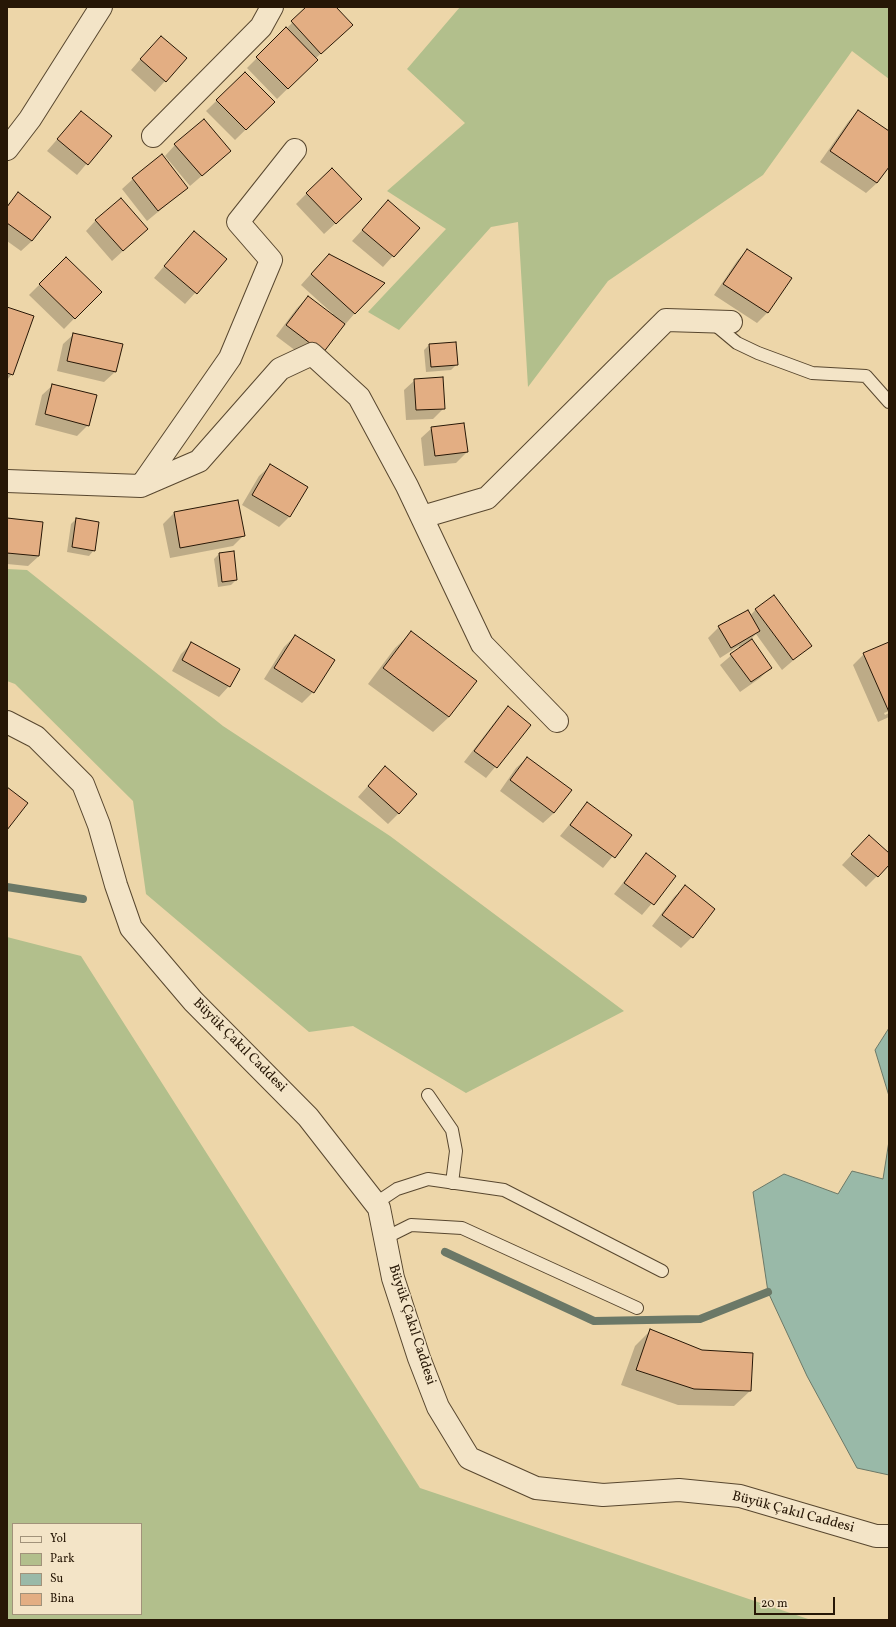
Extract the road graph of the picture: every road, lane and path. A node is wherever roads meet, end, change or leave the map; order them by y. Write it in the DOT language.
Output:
graph roads {
  1 [pos="101,7"];
  2 [pos="272,7"];
  3 [pos="153,136"];
  4 [pos="7,149"];
  5 [pos="295,150"];
  6 [pos="721,322"];
  7 [pos="889,402"];
  8 [pos="7,481"];
  9 [pos="141,486"];
  10 [pos="422,517"];
  11 [pos="557,720"];
  12 [pos="7,722"];
  13 [pos="428,1095"];
  14 [pos="452,1183"];
  15 [pos="376,1203"];
  16 [pos="386,1238"];
  17 [pos="662,1271"];
  18 [pos="637,1308"];
  19 [pos="889,1536"];
  1 -- 4 [label="street"];
  2 -- 3 [label="street"];
  5 -- 9 [label="street"];
  6 -- 7 [label="lane"];
  6 -- 10 [label="street"];
  8 -- 9 [label="street"];
  9 -- 10 [label="street"];
  10 -- 11 [label="street"];
  12 -- 15 [label="street, Büyük Çakıl Caddesi"];
  13 -- 14 [label="lane"];
  14 -- 15 [label="lane"];
  14 -- 17 [label="lane"];
  15 -- 16 [label="street, Büyük Çakıl Caddesi"];
  16 -- 18 [label="lane"];
  16 -- 19 [label="street, Büyük Çakıl Caddesi"];
}
